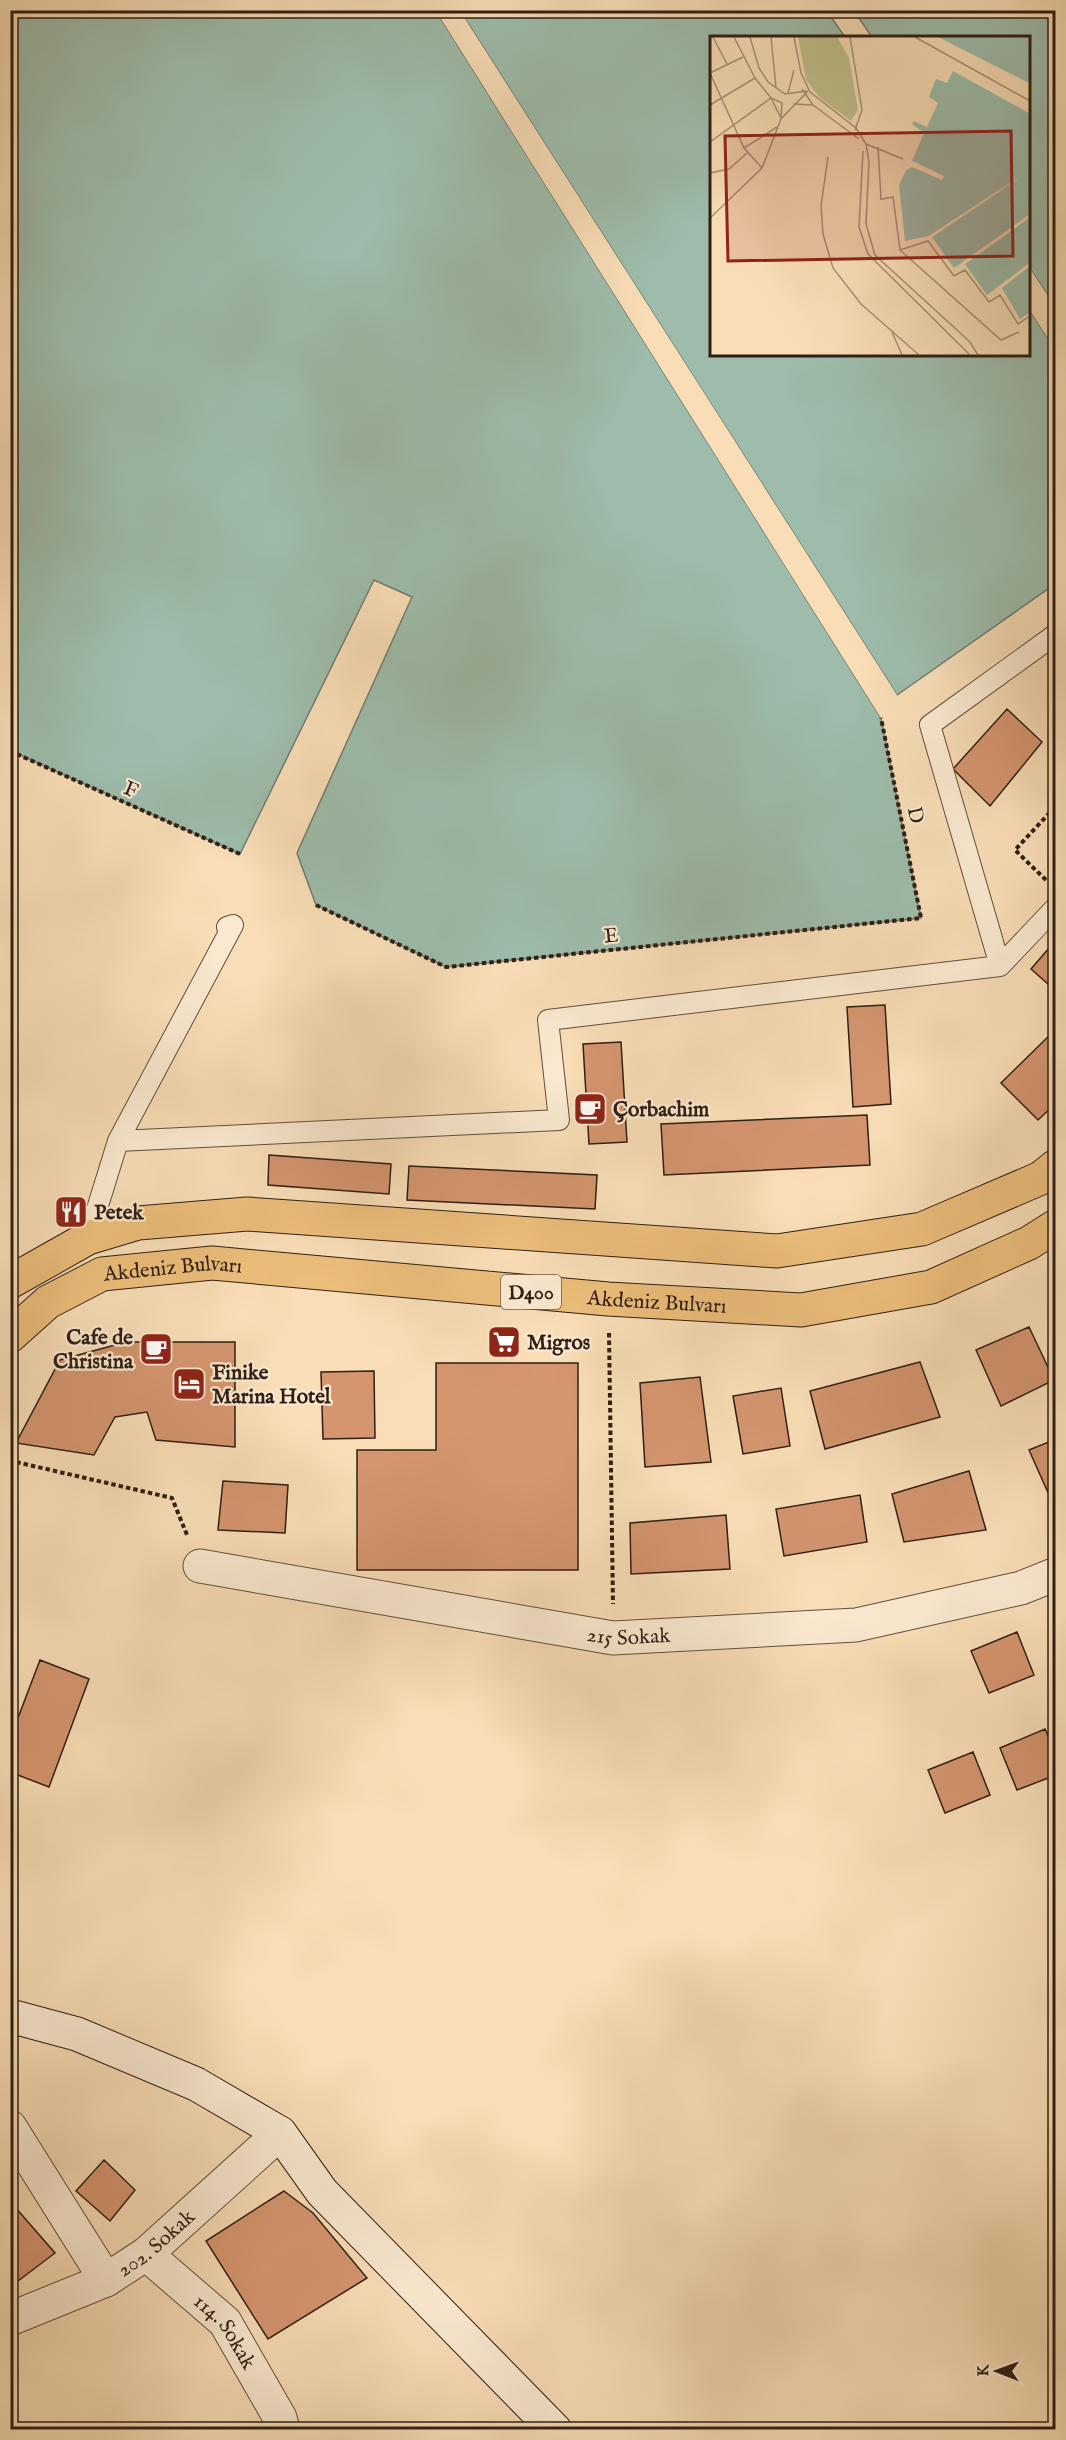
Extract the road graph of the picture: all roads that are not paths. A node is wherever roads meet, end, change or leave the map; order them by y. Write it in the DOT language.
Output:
graph roads {
  1 [pos="1056,634"];
  2 [pos="1056,907"];
  3 [pos="227,927"];
  4 [pos="1000,966"];
  5 [pos="118,1141"];
  6 [pos="1056,1166"];
  7 [pos="1056,1226"];
  8 [pos="88,1238"];
  9 [pos="10,1282"];
  10 [pos="10,1336"];
  11 [pos="200,1566"];
  12 [pos="1056,1574"];
  13 [pos="10,2016"];
  14 [pos="10,2127"];
  15 [pos="280,2133"];
  16 [pos="146,2254"];
  17 [pos="106,2280"];
  18 [pos="10,2319"];
  19 [pos="283,2430"];
  20 [pos="555,2430"];
  1 -- 4 [label="lane"];
  2 -- 4 [label="lane"];
  3 -- 5 [label="lane"];
  4 -- 5 [label="lane"];
  5 -- 8 [label="lane"];
  6 -- 8 [label="highway, Akdeniz Bulvarı"];
  7 -- 10 [label="highway, Akdeniz Bulvarı / D400"];
  8 -- 9 [label="highway, Akdeniz Bulvarı"];
  11 -- 12 [label="street, 215 Sokak"];
  13 -- 15 [label="street"];
  14 -- 17 [label="street"];
  15 -- 16 [label="street, 202. Sokak"];
  15 -- 20 [label="street"];
  16 -- 17 [label="street, 202. Sokak"];
  16 -- 19 [label="street, 114. Sokak"];
  17 -- 18 [label="street, 202. Sokak"];
}
